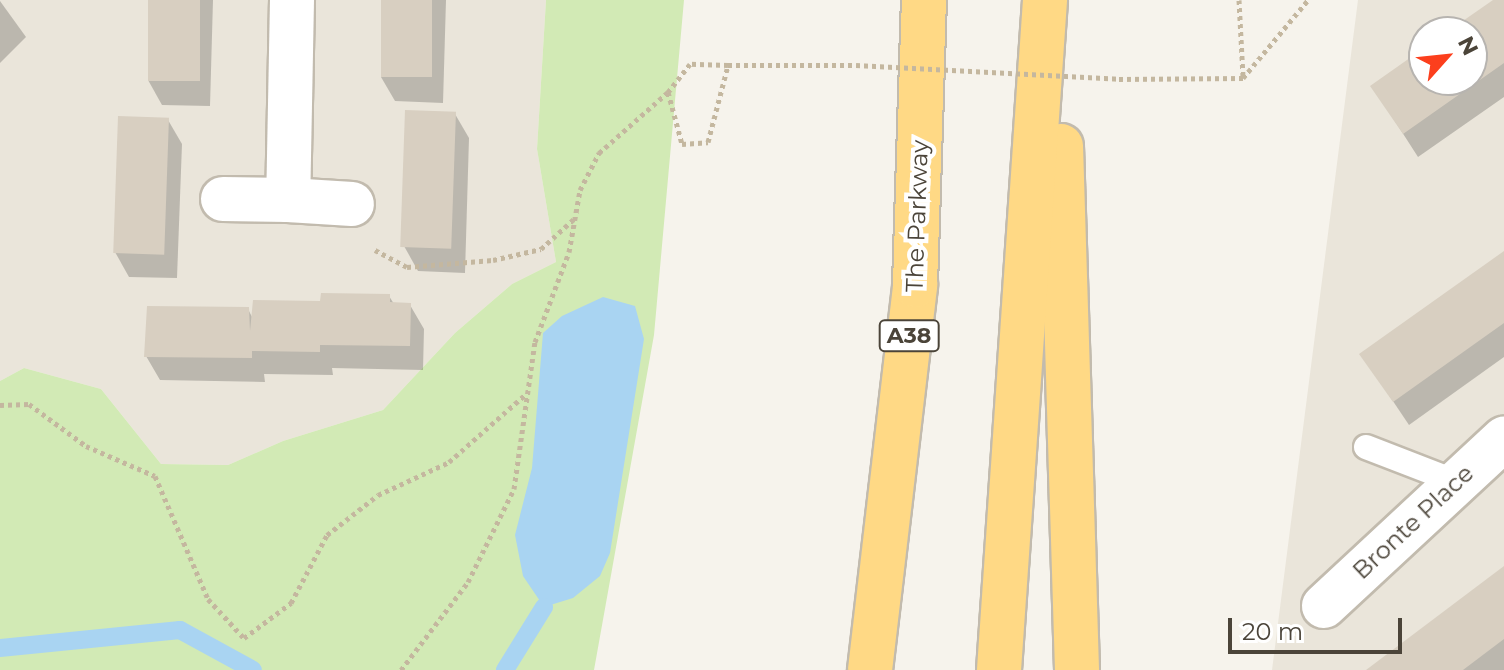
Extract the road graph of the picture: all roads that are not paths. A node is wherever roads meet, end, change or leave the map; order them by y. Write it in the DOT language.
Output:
graph roads {
  1 [pos="292,0"];
  2 [pos="924,0"];
  3 [pos="1045,0"];
  4 [pos="1056,0"];
  5 [pos="223,199"];
  6 [pos="288,200"];
  7 [pos="352,204"];
  8 [pos="1504,439"];
  9 [pos="1366,447"];
  10 [pos="1454,481"];
  11 [pos="1324,606"];
  12 [pos="870,670"];
  13 [pos="999,670"];
  14 [pos="1077,670"];
  1 -- 6 [label="street"];
  2 -- 12 [label="highway, The Parkway / A38"];
  3 -- 13 [label="highway"];
  4 -- 14 [label="highway"];
  5 -- 6 [label="street"];
  6 -- 7 [label="street"];
  8 -- 10 [label="street, Bronte Place"];
  9 -- 10 [label="lane"];
  10 -- 11 [label="street, Bronte Place"];
}
